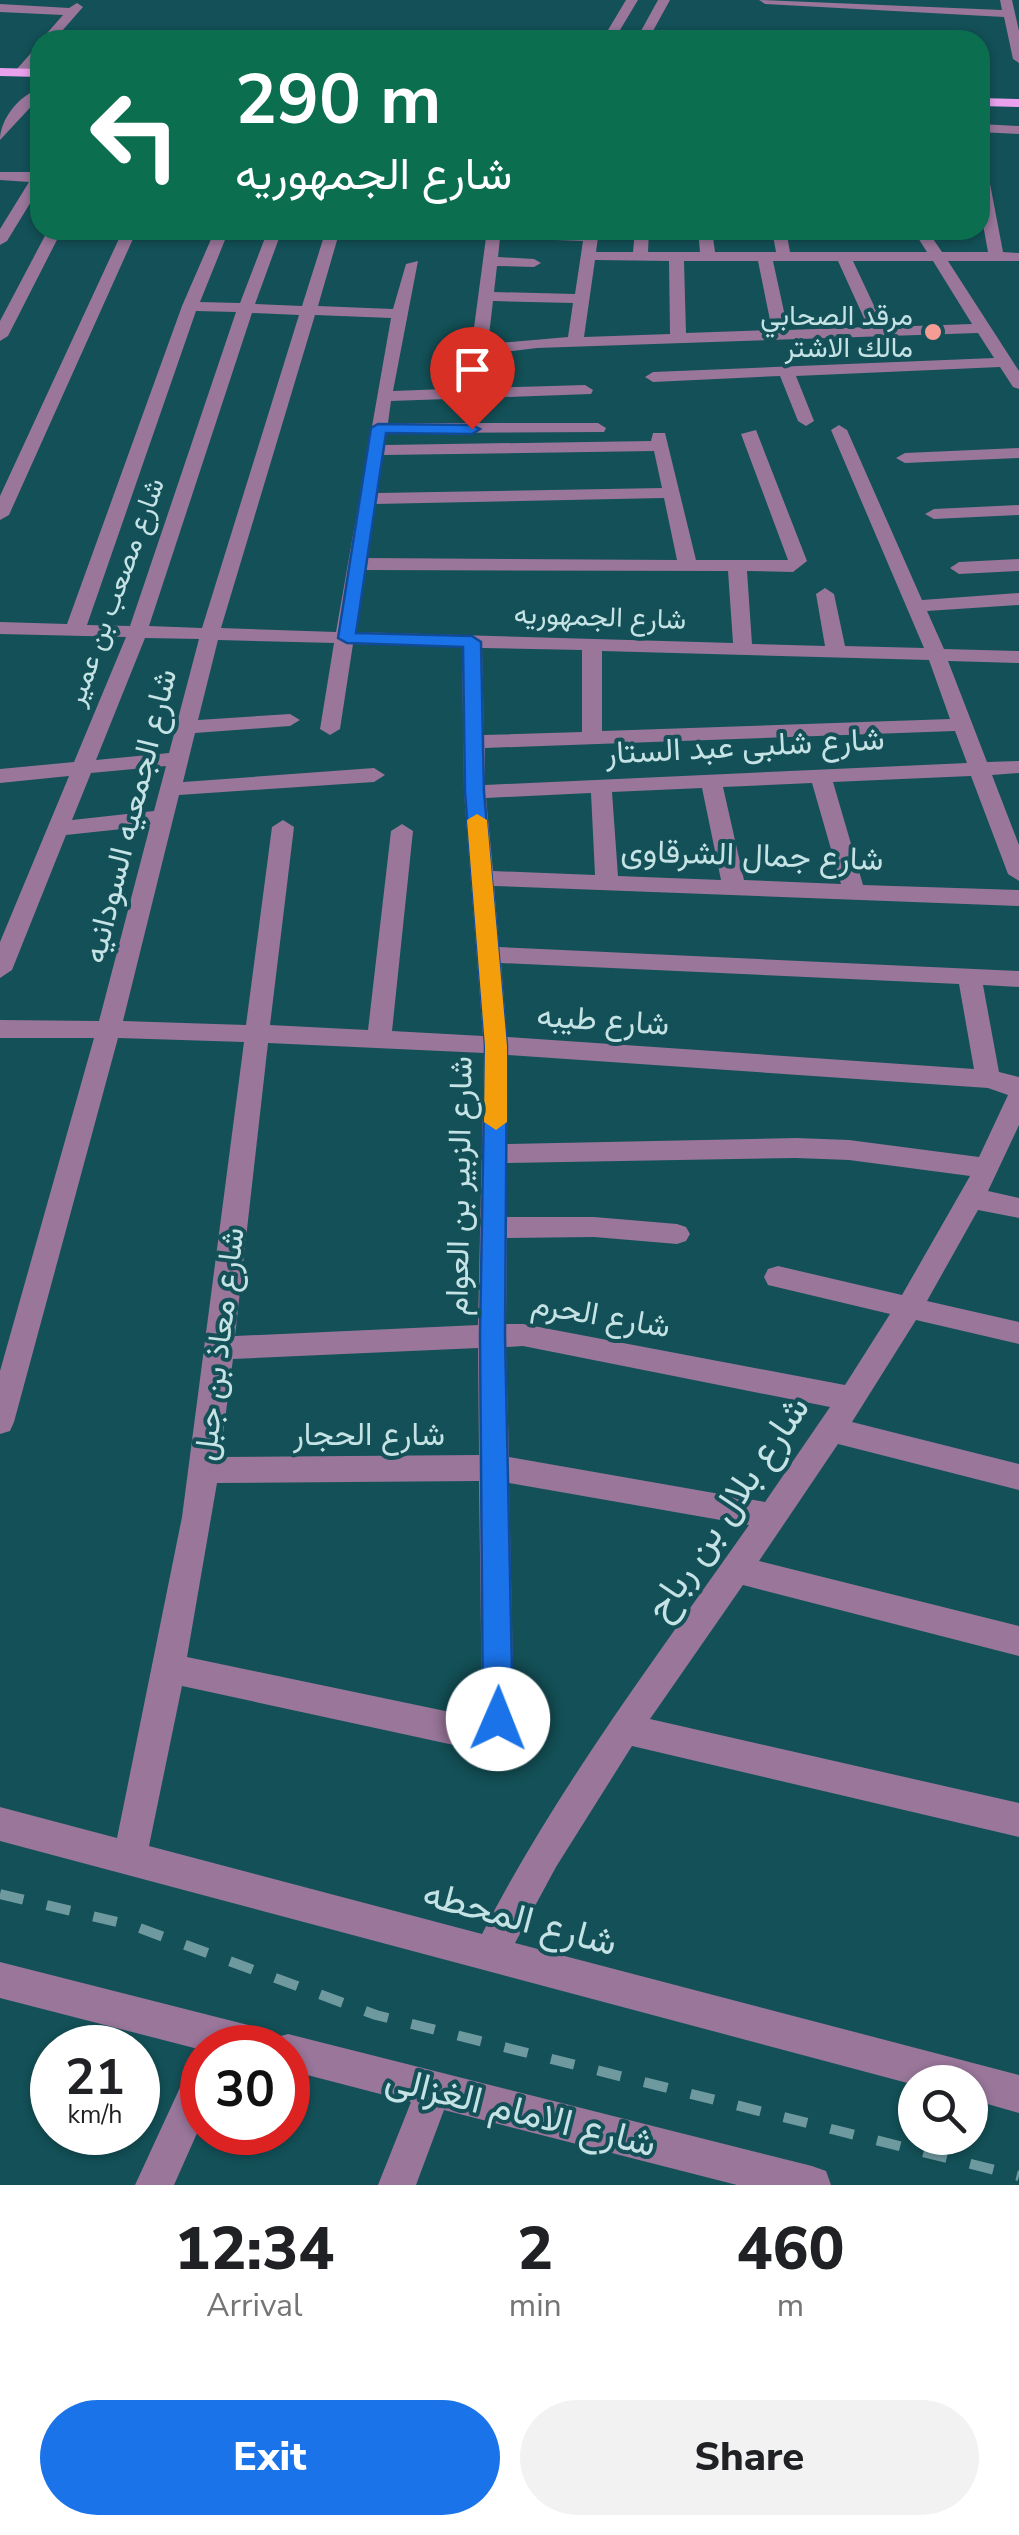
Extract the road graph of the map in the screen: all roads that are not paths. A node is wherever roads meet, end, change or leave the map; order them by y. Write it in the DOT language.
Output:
graph roads {
  1 [pos="83,0"];
  2 [pos="632,0"];
  3 [pos="664,0"];
  4 [pos="765,0"];
  5 [pos="1008,7"];
  6 [pos="0,8"];
  7 [pos="72,12"];
  8 [pos="55,30"];
  9 [pos="614,30"];
  10 [pos="648,30"];
  11 [pos="1019,59"];
  12 [pos="30,61"];
  13 [pos="0,72"];
  14 [pos="20,73"];
  15 [pos="30,73"];
  16 [pos="30,101"];
  17 [pos="990,102"];
  18 [pos="1019,103"];
  19 [pos="990,129"];
  20 [pos="1019,130"];
  21 [pos="0,136"];
  22 [pos="0,176"];
  23 [pos="30,178"];
  24 [pos="30,192"];
  25 [pos="990,224"];
  26 [pos="0,240"];
  27 [pos="49,240"];
  28 [pos="125,240"];
  29 [pos="218,240"];
  30 [pos="271,240"];
  31 [pos="330,240"];
  32 [pos="492,240"];
  33 [pos="591,240"];
  34 [pos="641,240"];
  35 [pos="706,240"];
  36 [pos="781,240"];
  37 [pos="926,240"];
  38 [pos="590,256"];
  39 [pos="640,257"];
  40 [pos="676,257"];
  41 [pos="708,257"];
  42 [pos="765,257"];
  43 [pos="784,257"];
  44 [pos="844,257"];
  45 [pos="996,257"];
  46 [pos="1019,257"];
  47 [pos="936,258"];
  48 [pos="488,262"];
  49 [pos="534,263"];
  50 [pos="413,264"];
  51 [pos="485,296"];
  52 [pos="582,300"];
  53 [pos="190,306"];
  54 [pos="246,308"];
  55 [pos="309,310"];
  56 [pos="400,314"];
  57 [pos="982,328"];
  58 [pos="878,331"];
  59 [pos="782,334"];
  60 [pos="0,336"];
  61 [pos="678,338"];
  62 [pos="575,342"];
  63 [pos="479,350"];
  64 [pos="1005,362"];
  65 [pos="786,372"];
  66 [pos="653,377"];
  67 [pos="1019,384"];
  68 [pos="585,390"];
  69 [pos="480,393"];
  70 [pos="383,396"];
  71 [pos="806,422"];
  72 [pos="378,428"];
  73 [pos="598,428"];
  74 [pos="838,430"];
  75 [pos="750,434"];
  76 [pos="374,450"];
  77 [pos="1019,452"];
  78 [pos="904,458"];
  79 [pos="672,492"];
  80 [pos="365,499"];
  81 [pos="1019,510"];
  82 [pos="0,514"];
  83 [pos="934,514"];
  84 [pos="356,564"];
  85 [pos="1019,565"];
  86 [pos="688,566"];
  87 [pos="737,566"];
  88 [pos="959,568"];
  89 [pos="824,594"];
  90 [pos="1019,599"];
  91 [pos="915,606"];
  92 [pos="0,628"];
  93 [pos="75,630"];
  94 [pos="138,632"];
  95 [pos="210,634"];
  96 [pos="347,638"];
  97 [pos="472,642"];
  98 [pos="592,645"];
  99 [pos="743,649"];
  100 [pos="836,652"];
  101 [pos="936,654"];
  102 [pos="1019,657"];
  103 [pos="290,720"];
  104 [pos="963,725"];
  105 [pos="188,728"];
  106 [pos="330,730"];
  107 [pos="592,738"];
  108 [pos="474,742"];
  109 [pos="180,758"];
  110 [pos="1019,767"];
  111 [pos="80,768"];
  112 [pos="979,768"];
  113 [pos="374,775"];
  114 [pos="820,775"];
  115 [pos="0,776"];
  116 [pos="711,780"];
  117 [pos="601,786"];
  118 [pos="173,789"];
  119 [pos="475,792"];
  120 [pos="166,817"];
  121 [pos="284,827"];
  122 [pos="57,829"];
  123 [pos="402,832"];
  124 [pos="1019,874"];
  125 [pos="482,878"];
  126 [pos="607,881"];
  127 [pos="734,886"];
  128 [pos="854,892"];
  129 [pos="1019,898"];
  130 [pos="489,954"];
  131 [pos="0,970"];
  132 [pos="970,977"];
  133 [pos="1019,979"];
  134 [pos="109,1028"];
  135 [pos="0,1029"];
  136 [pos="255,1033"];
  137 [pos="379,1040"];
  138 [pos="496,1046"];
  139 [pos="988,1079"];
  140 [pos="1019,1090"];
  141 [pos="1019,1098"];
  142 [pos="496,1154"];
  143 [pos="984,1168"];
  144 [pos="971,1198"];
  145 [pos="1019,1208"];
  146 [pos="494,1228"];
  147 [pos="677,1234"];
  148 [pos="778,1277"];
  149 [pos="906,1309"];
  150 [pos="1019,1333"];
  151 [pos="492,1335"];
  152 [pos="219,1348"];
  153 [pos="848,1398"];
  154 [pos="0,1422"];
  155 [pos="829,1429"];
  156 [pos="496,1468"];
  157 [pos="204,1470"];
  158 [pos="1019,1478"];
  159 [pos="770,1516"];
  160 [pos="736,1569"];
  161 [pos="1019,1641"];
  162 [pos="170,1668"];
  163 [pos="623,1728"];
  164 [pos="1019,1820"];
  165 [pos="0,1824"];
  166 [pos="130,1856"];
  167 [pos="490,1955"];
  168 [pos="1,1982"];
  169 [pos="180,2031"];
  170 [pos="310,2058"];
  171 [pos="434,2089"];
  172 [pos="1019,2094"];
  173 [pos="180,2129"];
  174 [pos="752,2178"];
  175 [pos="154,2185"];
  176 [pos="396,2185"];
  177 [pos="812,2185"];
  1 -- 7 [label="street"];
  2 -- 9 [label="street"];
  3 -- 10 [label="street"];
  4 -- 5 [label="street"];
  5 -- 11 [label="street"];
  6 -- 7 [label="street"];
  7 -- 8 [label="street"];
  12 -- 14 [label="street"];
  13 -- 14 [label="main road"];
  14 -- 15 [label="main road"];
  16 -- 21 [label="street"];
  17 -- 18 [label="main road"];
  19 -- 20 [label="street"];
  22 -- 23 [label="street"];
  24 -- 26 [label="street"];
  25 -- 45 [label="street"];
  27 -- 60 [label="street"];
  28 -- 82 [label="street"];
  29 -- 53 [label="street"];
  30 -- 54 [label="street, شارع مصعب بن عمير"];
  31 -- 55 [label="street, شارع الجمعيه السودانيه"];
  32 -- 48 [label="street"];
  33 -- 38 [label="street"];
  34 -- 39 [label="street"];
  35 -- 41 [label="street"];
  36 -- 43 [label="street"];
  37 -- 47 [label="street"];
  38 -- 39 [label="street"];
  38 -- 52 [label="street"];
  39 -- 40 [label="street"];
  40 -- 41 [label="street"];
  40 -- 61 [label="street"];
  41 -- 42 [label="street"];
  42 -- 43 [label="street"];
  42 -- 59 [label="street"];
  43 -- 44 [label="street"];
  44 -- 47 [label="street"];
  44 -- 58 [label="street"];
  45 -- 46 [label="street"];
  45 -- 47 [label="street"];
  47 -- 57 [label="street"];
  48 -- 49 [label="street"];
  48 -- 51 [label="street"];
  50 -- 56 [label="street"];
  51 -- 52 [label="street"];
  51 -- 63 [label="street"];
  52 -- 62 [label="street"];
  53 -- 54 [label="street"];
  53 -- 93 [label="street"];
  54 -- 55 [label="street"];
  54 -- 94 [label="street, شارع مصعب بن عمير"];
  55 -- 56 [label="street"];
  55 -- 95 [label="street, شارع الجمعيه السودانيه"];
  56 -- 70 [label="street"];
  57 -- 58 [label="street"];
  57 -- 64 [label="street"];
  58 -- 59 [label="street"];
  59 -- 61 [label="street"];
  61 -- 62 [label="street"];
  62 -- 63 [label="street"];
  63 -- 69 [label="street"];
  64 -- 65 [label="street"];
  64 -- 67 [label="street"];
  65 -- 66 [label="street"];
  65 -- 71 [label="street"];
  68 -- 69 [label="street"];
  69 -- 70 [label="street"];
  70 -- 72 [label="street"];
  72 -- 73 [label="street"];
  72 -- 76 [label="street"];
  74 -- 91 [label="street"];
  75 -- 87 [label="street"];
  76 -- 79 [label="street"];
  76 -- 80 [label="street"];
  77 -- 78 [label="street"];
  79 -- 80 [label="street"];
  79 -- 86 [label="street"];
  80 -- 84 [label="street"];
  81 -- 83 [label="street"];
  84 -- 86 [label="street"];
  84 -- 96 [label="street"];
  85 -- 88 [label="street"];
  86 -- 87 [label="street"];
  87 -- 99 [label="street"];
  89 -- 100 [label="street"];
  90 -- 91 [label="street"];
  91 -- 101 [label="street"];
  92 -- 93 [label="street, شارع الجمهوريه"];
  93 -- 94 [label="street, شارع الجمهوريه"];
  94 -- 95 [label="street, شارع الجمهوريه"];
  94 -- 111 [label="street, شارع مصعب بن عمير"];
  95 -- 96 [label="street, شارع الجمهوريه"];
  95 -- 105 [label="street, شارع الجمعيه السودانيه"];
  96 -- 97 [label="street, شارع الجمهوريه"];
  96 -- 106 [label="street"];
  97 -- 98 [label="street, شارع الجمهوريه"];
  97 -- 108 [label="street, شارع الزبير بن العوام"];
  98 -- 99 [label="street, شارع الجمهوريه"];
  98 -- 107 [label="street"];
  99 -- 100 [label="street, شارع الجمهوريه"];
  100 -- 101 [label="street, شارع الجمهوريه"];
  101 -- 102 [label="street, شارع الجمهوريه"];
  101 -- 104 [label="street"];
  103 -- 105 [label="street"];
  104 -- 107 [label="street"];
  104 -- 112 [label="street"];
  105 -- 109 [label="street, شارع الجمعيه السودانيه"];
  107 -- 108 [label="street"];
  108 -- 119 [label="street, شارع الزبير بن العوام"];
  109 -- 111 [label="street"];
  109 -- 118 [label="street, شارع الجمعيه السودانيه"];
  110 -- 112 [label="street, شارع شلبى عبد الستار"];
  111 -- 115 [label="street"];
  111 -- 122 [label="street, شارع مصعب بن عمير"];
  112 -- 114 [label="street, شارع شلبى عبد الستار"];
  112 -- 124 [label="street"];
  113 -- 118 [label="street"];
  114 -- 116 [label="street, شارع شلبى عبد الستار"];
  114 -- 128 [label="street"];
  116 -- 117 [label="street, شارع شلبى عبد الستار"];
  116 -- 127 [label="street"];
  117 -- 119 [label="street, شارع شلبى عبد الستار"];
  117 -- 126 [label="street"];
  118 -- 120 [label="street, شارع الجمعيه السودانيه"];
  119 -- 125 [label="street, شارع الزبير بن العوام"];
  120 -- 122 [label="street"];
  120 -- 134 [label="street, شارع الجمعيه السودانيه"];
  121 -- 136 [label="street, شارع معاذ بن جبل"];
  122 -- 131 [label="street, شارع مصعب بن عمير"];
  123 -- 137 [label="street"];
  125 -- 126 [label="street, شارع جمال الشرقاوى"];
  125 -- 130 [label="street, شارع الزبير بن العوام"];
  126 -- 127 [label="street, شارع جمال الشرقاوى"];
  127 -- 128 [label="street, شارع جمال الشرقاوى"];
  128 -- 129 [label="street, شارع جمال الشرقاوى"];
  130 -- 132 [label="street"];
  130 -- 138 [label="street, شارع الزبير بن العوام"];
  132 -- 133 [label="street"];
  132 -- 139 [label="street"];
  134 -- 135 [label="street, شارع طيبه"];
  134 -- 136 [label="street, شارع طيبه"];
  134 -- 154 [label="street, شارع الجمعيه السودانيه"];
  136 -- 137 [label="street, شارع طيبه"];
  136 -- 152 [label="street, شارع معاذ بن جبل"];
  137 -- 138 [label="street, شارع طيبه"];
  138 -- 139 [label="street, شارع طيبه"];
  138 -- 142 [label="street, شارع الزبير بن العوام"];
  139 -- 140 [label="street, شارع طيبه"];
  141 -- 143 [label="street, شارع بلال بن رباح"];
  142 -- 143 [label="street"];
  142 -- 146 [label="street, شارع الزبير بن العوام"];
  143 -- 144 [label="street, شارع بلال بن رباح"];
  144 -- 145 [label="street"];
  144 -- 149 [label="street, شارع بلال بن رباح"];
  146 -- 147 [label="street"];
  146 -- 151 [label="street, شارع الزبير بن العوام"];
  148 -- 149 [label="street"];
  149 -- 150 [label="street"];
  149 -- 153 [label="street, شارع بلال بن رباح"];
  151 -- 152 [label="street, شارع الحرم"];
  151 -- 153 [label="street, شارع الحرم"];
  151 -- 156 [label="street, شارع الزبير بن العوام"];
  152 -- 157 [label="street, شارع معاذ بن جبل"];
  153 -- 155 [label="street, شارع بلال بن رباح"];
  155 -- 158 [label="street"];
  155 -- 159 [label="street, شارع بلال بن رباح"];
  156 -- 157 [label="street, شارع الحجار"];
  156 -- 159 [label="street, شارع الحجار"];
  156 -- 162 [label="street, شارع الزبير بن العوام"];
  157 -- 162 [label="street, شارع معاذ بن جبل"];
  159 -- 160 [label="street, شارع بلال بن رباح"];
  160 -- 161 [label="street"];
  160 -- 163 [label="street, شارع بلال بن رباح"];
  162 -- 166 [label="street, شارع معاذ بن جبل"];
  163 -- 164 [label="street"];
  163 -- 167 [label="street, شارع بلال بن رباح"];
  165 -- 166 [label="street, شارع المحطه"];
  166 -- 167 [label="street, شارع المحطه"];
  167 -- 172 [label="street, شارع المحطه"];
  168 -- 169 [label="street"];
  170 -- 171 [label="street, شارع الامام الغزالى"];
  171 -- 174 [label="street, شارع الامام الغزالى"];
  171 -- 176 [label="street"];
  173 -- 175 [label="street"];
  174 -- 177 [label="street, شارع الامام الغزالى"];
}
